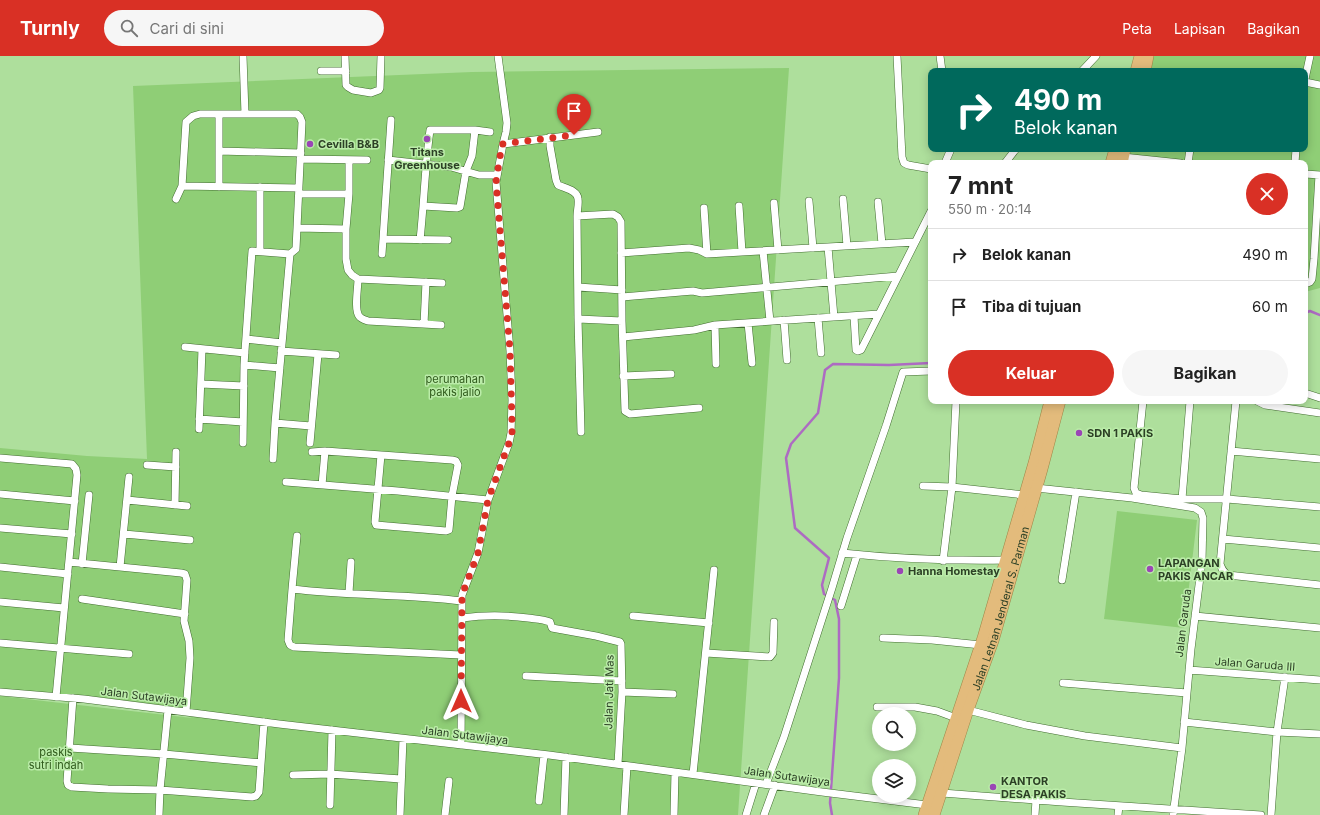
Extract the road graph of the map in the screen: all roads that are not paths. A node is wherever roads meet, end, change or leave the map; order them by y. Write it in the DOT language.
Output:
graph roads {
  1 [pos="243,56"];
  2 [pos="345,56"];
  3 [pos="381,56"];
  4 [pos="498,56"];
  5 [pos="897,56"];
  6 [pos="940,56"];
  7 [pos="1096,56"];
  8 [pos="1140,56"];
  9 [pos="1148,56"];
  10 [pos="1310,56"];
  11 [pos="942,68"];
  12 [pos="1085,68"];
  13 [pos="1137,68"];
  14 [pos="1145,68"];
  15 [pos="1307,68"];
  16 [pos="321,71"];
  17 [pos="346,71"];
  18 [pos="1308,83"];
  19 [pos="1320,85"];
  20 [pos="219,114"];
  21 [pos="245,114"];
  22 [pos="390,120"];
  23 [pos="476,130"];
  24 [pos="490,132"];
  25 [pos="598,132"];
  26 [pos="550,137"];
  27 [pos="502,144"];
  28 [pos="219,152"];
  29 [pos="1014,152"];
  30 [pos="300,156"];
  31 [pos="1124,156"];
  32 [pos="349,160"];
  33 [pos="367,160"];
  34 [pos="388,160"];
  35 [pos="1007,160"];
  36 [pos="1156,160"];
  37 [pos="426,164"];
  38 [pos="928,168"];
  39 [pos="473,173"];
  40 [pos="1308,174"];
  41 [pos="496,175"];
  42 [pos="1319,175"];
  43 [pos="182,186"];
  44 [pos="219,187"];
  45 [pos="260,187"];
  46 [pos="299,191"];
  47 [pos="349,194"];
  48 [pos="176,199"];
  49 [pos="843,199"];
  50 [pos="809,201"];
  51 [pos="878,202"];
  52 [pos="774,203"];
  53 [pos="423,206"];
  54 [pos="739,206"];
  55 [pos="704,208"];
  56 [pos="577,216"];
  57 [pos="928,217"];
  58 [pos="297,228"];
  59 [pos="346,229"];
  60 [pos="1318,234"];
  61 [pos="383,239"];
  62 [pos="420,240"];
  63 [pos="448,240"];
  64 [pos="915,242"];
  65 [pos="882,244"];
  66 [pos="846,246"];
  67 [pos="828,247"];
  68 [pos="812,248"];
  69 [pos="778,250"];
  70 [pos="260,251"];
  71 [pos="763,251"];
  72 [pos="742,252"];
  73 [pos="621,253"];
  74 [pos="290,254"];
  75 [pos="382,254"];
  76 [pos="707,254"];
  77 [pos="1317,260"];
  78 [pos="898,276"];
  79 [pos="358,279"];
  80 [pos="426,282"];
  81 [pos="831,282"];
  82 [pos="442,283"];
  83 [pos="1308,283"];
  84 [pos="578,287"];
  85 [pos="766,288"];
  86 [pos="622,293"];
  87 [pos="879,314"];
  88 [pos="854,316"];
  89 [pos="834,317"];
  90 [pos="818,318"];
  91 [pos="578,319"];
  92 [pos="784,320"];
  93 [pos="622,321"];
  94 [pos="770,321"];
  95 [pos="748,323"];
  96 [pos="424,324"];
  97 [pos="441,325"];
  98 [pos="715,325"];
  99 [pos="623,337"];
  100 [pos="246,339"];
  101 [pos="282,343"];
  102 [pos="185,347"];
  103 [pos="202,349"];
  104 [pos="281,351"];
  105 [pos="245,353"];
  106 [pos="821,353"];
  107 [pos="318,354"];
  108 [pos="336,355"];
  109 [pos="787,360"];
  110 [pos="752,363"];
  111 [pos="716,364"];
  112 [pos="244,365"];
  113 [pos="280,368"];
  114 [pos="928,371"];
  115 [pos="671,374"];
  116 [pos="624,376"];
  117 [pos="201,384"];
  118 [pos="244,386"];
  119 [pos="1308,394"];
  120 [pos="1320,398"];
  121 [pos="956,404"];
  122 [pos="1049,404"];
  123 [pos="1059,404"];
  124 [pos="1144,404"];
  125 [pos="1190,404"];
  126 [pos="1236,404"];
  127 [pos="1261,404"];
  128 [pos="1268,404"];
  129 [pos="699,408"];
  130 [pos="1320,413"];
  131 [pos="199,419"];
  132 [pos="243,422"];
  133 [pos="276,423"];
  134 [pos="311,426"];
  135 [pos="199,429"];
  136 [pos="581,432"];
  137 [pos="243,443"];
  138 [pos="310,443"];
  139 [pos="325,451"];
  140 [pos="176,452"];
  141 [pos="312,452"];
  142 [pos="1232,452"];
  143 [pos="381,455"];
  144 [pos="0,458"];
  145 [pos="274,459"];
  146 [pos="1320,459"];
  147 [pos="148,465"];
  148 [pos="176,467"];
  149 [pos="129,477"];
  150 [pos="286,482"];
  151 [pos="322,485"];
  152 [pos="923,486"];
  153 [pos="952,487"];
  154 [pos="1036,488"];
  155 [pos="378,489"];
  156 [pos="1076,492"];
  157 [pos="0,494"];
  158 [pos="89,495"];
  159 [pos="1024,495"];
  160 [pos="452,496"];
  161 [pos="1182,499"];
  162 [pos="1227,499"];
  163 [pos="127,500"];
  164 [pos="488,500"];
  165 [pos="75,501"];
  166 [pos="175,505"];
  167 [pos="187,506"];
  168 [pos="1320,507"];
  169 [pos="0,528"];
  170 [pos="72,534"];
  171 [pos="124,534"];
  172 [pos="297,536"];
  173 [pos="1223,539"];
  174 [pos="190,540"];
  175 [pos="1320,548"];
  176 [pos="842,553"];
  177 [pos="857,555"];
  178 [pos="1006,560"];
  179 [pos="943,561"];
  180 [pos="69,562"];
  181 [pos="351,562"];
  182 [pos="82,564"];
  183 [pos="0,567"];
  184 [pos="120,567"];
  185 [pos="714,570"];
  186 [pos="68,574"];
  187 [pos="1062,580"];
  188 [pos="1320,585"];
  189 [pos="292,589"];
  190 [pos="349,593"];
  191 [pos="82,600"];
  192 [pos="462,601"];
  193 [pos="0,602"];
  194 [pos="841,606"];
  195 [pos="64,608"];
  196 [pos="185,614"];
  197 [pos="633,616"];
  198 [pos="1195,616"];
  199 [pos="462,618"];
  200 [pos="774,622"];
  201 [pos="709,623"];
  202 [pos="1320,628"];
  203 [pos="883,638"];
  204 [pos="0,643"];
  205 [pos="981,645"];
  206 [pos="60,648"];
  207 [pos="706,653"];
  208 [pos="129,654"];
  209 [pos="461,655"];
  210 [pos="1189,670"];
  211 [pos="526,676"];
  212 [pos="1285,678"];
  213 [pos="1320,680"];
  214 [pos="622,681"];
  215 [pos="1063,683"];
  216 [pos="0,692"];
  217 [pos="622,692"];
  218 [pos="1187,693"];
  219 [pos="673,694"];
  220 [pos="56,696"];
  221 [pos="73,698"];
  222 [pos="916,707"];
  223 [pos="168,710"];
  224 [pos="968,710"];
  225 [pos="186,712"];
  226 [pos="956,718"];
  227 [pos="264,722"];
  228 [pos="1184,722"];
  229 [pos="332,730"];
  230 [pos="1277,732"];
  231 [pos="1320,734"];
  232 [pos="403,738"];
  233 [pos="461,745"];
  234 [pos="70,748"];
  235 [pos="1182,748"];
  236 [pos="164,754"];
  237 [pos="544,755"];
  238 [pos="566,757"];
  239 [pos="261,763"];
  240 [pos="618,764"];
  241 [pos="627,766"];
  242 [pos="675,772"];
  243 [pos="330,774"];
  244 [pos="694,774"];
  245 [pos="293,775"];
  246 [pos="401,778"];
  247 [pos="449,781"];
  248 [pos="756,783"];
  249 [pos="766,784"];
  250 [pos="775,785"];
  251 [pos="160,790"];
  252 [pos="942,793"];
  253 [pos="1036,800"];
  254 [pos="539,801"];
  255 [pos="330,805"];
  256 [pos="1119,806"];
  257 [pos="926,810"];
  258 [pos="1150,811"];
  259 [pos="1174,812"];
  260 [pos="1208,813"];
  261 [pos="159,815"];
  262 [pos="400,815"];
  263 [pos="445,815"];
  264 [pos="564,815"];
  265 [pos="624,815"];
  266 [pos="674,815"];
  267 [pos="746,815"];
  268 [pos="764,815"];
  269 [pos="934,815"];
  270 [pos="1035,815"];
  271 [pos="1118,815"];
  272 [pos="1261,815"];
  273 [pos="1271,815"];
  1 -- 21 [label="street"];
  2 -- 17 [label="street"];
  3 -- 17 [label="street"];
  4 -- 27 [label="street"];
  5 -- 38 [label="street"];
  6 -- 11 [label="street"];
  7 -- 12 [label="street"];
  8 -- 13 [label="highway"];
  9 -- 14 [label="highway"];
  10 -- 15 [label="street"];
  16 -- 17 [label="street"];
  18 -- 19 [label="street"];
  20 -- 21 [label="street"];
  20 -- 28 [label="street"];
  20 -- 43 [label="street"];
  21 -- 30 [label="street"];
  22 -- 34 [label="street"];
  23 -- 24 [label="street"];
  23 -- 37 [label="street"];
  23 -- 39 [label="street"];
  25 -- 26 [label="street"];
  26 -- 27 [label="street"];
  26 -- 56 [label="street"];
  27 -- 41 [label="street"];
  28 -- 30 [label="street"];
  28 -- 44 [label="street"];
  29 -- 35 [label="street"];
  30 -- 32 [label="street"];
  30 -- 46 [label="street"];
  31 -- 36 [label="street"];
  32 -- 33 [label="street"];
  32 -- 47 [label="street"];
  34 -- 37 [label="street"];
  34 -- 61 [label="street"];
  37 -- 39 [label="street"];
  37 -- 53 [label="street"];
  39 -- 41 [label="street"];
  39 -- 53 [label="street"];
  40 -- 42 [label="street"];
  41 -- 164 [label="street"];
  42 -- 60 [label="street"];
  43 -- 44 [label="street"];
  43 -- 48 [label="street"];
  44 -- 45 [label="street"];
  45 -- 46 [label="street"];
  45 -- 70 [label="street"];
  46 -- 47 [label="street"];
  46 -- 58 [label="street"];
  47 -- 59 [label="street"];
  49 -- 66 [label="street"];
  50 -- 68 [label="street"];
  51 -- 65 [label="street"];
  52 -- 69 [label="street"];
  53 -- 62 [label="street"];
  54 -- 72 [label="street"];
  55 -- 76 [label="street"];
  56 -- 73 [label="street"];
  56 -- 84 [label="street"];
  57 -- 64 [label="street"];
  58 -- 59 [label="street"];
  58 -- 74 [label="street"];
  59 -- 79 [label="street"];
  60 -- 77 [label="street"];
  61 -- 62 [label="street"];
  61 -- 75 [label="street"];
  62 -- 63 [label="street"];
  64 -- 65 [label="street"];
  64 -- 78 [label="street"];
  65 -- 66 [label="street"];
  66 -- 67 [label="street"];
  67 -- 68 [label="street"];
  67 -- 81 [label="street"];
  68 -- 69 [label="street"];
  69 -- 71 [label="street"];
  70 -- 74 [label="street"];
  70 -- 100 [label="street"];
  71 -- 72 [label="street"];
  71 -- 85 [label="street"];
  72 -- 76 [label="street"];
  73 -- 76 [label="street"];
  73 -- 86 [label="street"];
  74 -- 101 [label="street"];
  77 -- 83 [label="street"];
  78 -- 81 [label="street"];
  78 -- 87 [label="street"];
  79 -- 80 [label="street"];
  79 -- 96 [label="street"];
  80 -- 82 [label="street"];
  80 -- 96 [label="street"];
  81 -- 85 [label="street"];
  81 -- 89 [label="street"];
  84 -- 86 [label="street"];
  84 -- 91 [label="street"];
  85 -- 86 [label="street"];
  85 -- 94 [label="street"];
  86 -- 93 [label="street"];
  87 -- 88 [label="street"];
  87 -- 88 [label="street"];
  88 -- 89 [label="street"];
  89 -- 90 [label="street"];
  90 -- 92 [label="street"];
  90 -- 106 [label="street"];
  91 -- 93 [label="street"];
  91 -- 136 [label="street"];
  92 -- 94 [label="street"];
  92 -- 109 [label="street"];
  93 -- 99 [label="street"];
  94 -- 95 [label="street"];
  95 -- 98 [label="street"];
  95 -- 110 [label="street"];
  96 -- 97 [label="street"];
  98 -- 99 [label="street"];
  98 -- 111 [label="street"];
  99 -- 116 [label="street"];
  100 -- 101 [label="street"];
  100 -- 105 [label="street"];
  101 -- 104 [label="street"];
  102 -- 103 [label="street"];
  103 -- 105 [label="street"];
  103 -- 117 [label="street"];
  104 -- 107 [label="street"];
  104 -- 113 [label="street"];
  105 -- 112 [label="street"];
  107 -- 108 [label="street"];
  107 -- 134 [label="street"];
  112 -- 113 [label="street"];
  112 -- 118 [label="street"];
  113 -- 133 [label="street"];
  114 -- 176 [label="street"];
  115 -- 116 [label="street"];
  116 -- 129 [label="street"];
  117 -- 118 [label="street"];
  117 -- 131 [label="street"];
  118 -- 132 [label="street"];
  119 -- 120 [label="street"];
  121 -- 153 [label="street"];
  122 -- 159 [label="highway, Jalan Letnan Jenderal S. Parman"];
  123 -- 154 [label="highway, Jalan Letnan Jenderal S. Parman"];
  124 -- 161 [label="street"];
  125 -- 161 [label="street"];
  126 -- 142 [label="street"];
  127 -- 128 [label="street"];
  128 -- 130 [label="street"];
  131 -- 132 [label="street"];
  131 -- 135 [label="street"];
  132 -- 137 [label="street"];
  133 -- 134 [label="street"];
  133 -- 145 [label="street"];
  134 -- 138 [label="street"];
  139 -- 141 [label="street"];
  139 -- 143 [label="street"];
  139 -- 151 [label="street"];
  140 -- 148 [label="street"];
  142 -- 146 [label="street"];
  142 -- 162 [label="street"];
  143 -- 155 [label="street"];
  143 -- 160 [label="street"];
  144 -- 165 [label="street"];
  147 -- 148 [label="street"];
  148 -- 166 [label="street"];
  149 -- 163 [label="street"];
  150 -- 151 [label="street"];
  151 -- 155 [label="street"];
  152 -- 153 [label="street"];
  153 -- 159 [label="street"];
  153 -- 179 [label="street"];
  154 -- 156 [label="street, Jalan Garuda"];
  154 -- 224 [label="highway, Jalan Letnan Jenderal S. Parman"];
  155 -- 160 [label="street"];
  155 -- 160 [label="street"];
  156 -- 187 [label="street"];
  156 -- 198 [label="street, Jalan Garuda"];
  157 -- 165 [label="street"];
  158 -- 182 [label="street"];
  159 -- 178 [label="highway, Jalan Letnan Jenderal S. Parman"];
  160 -- 164 [label="street"];
  161 -- 162 [label="street"];
  162 -- 168 [label="street"];
  162 -- 173 [label="street"];
  163 -- 166 [label="street"];
  163 -- 171 [label="street"];
  164 -- 192 [label="street"];
  165 -- 170 [label="street"];
  166 -- 167 [label="street"];
  169 -- 170 [label="street"];
  170 -- 180 [label="street"];
  171 -- 174 [label="street"];
  171 -- 184 [label="street"];
  172 -- 189 [label="street"];
  173 -- 175 [label="street"];
  173 -- 188 [label="street"];
  176 -- 177 [label="street"];
  176 -- 249 [label="street"];
  177 -- 179 [label="street"];
  177 -- 194 [label="street"];
  178 -- 179 [label="street"];
  178 -- 205 [label="highway, Jalan Letnan Jenderal S. Parman"];
  180 -- 182 [label="street"];
  180 -- 186 [label="street"];
  181 -- 190 [label="street"];
  182 -- 184 [label="street"];
  183 -- 186 [label="street"];
  184 -- 196 [label="street"];
  185 -- 201 [label="street"];
  186 -- 195 [label="street"];
  189 -- 190 [label="street"];
  189 -- 209 [label="street"];
  190 -- 192 [label="street"];
  191 -- 196 [label="street"];
  192 -- 199 [label="street"];
  193 -- 195 [label="street"];
  195 -- 206 [label="street"];
  196 -- 225 [label="street"];
  197 -- 201 [label="street"];
  198 -- 202 [label="street"];
  198 -- 210 [label="street, Jalan Garuda"];
  199 -- 209 [label="street"];
  199 -- 214 [label="street, Jalan Jati Mas"];
  200 -- 207 [label="street"];
  201 -- 207 [label="street"];
  203 -- 205 [label="street"];
  204 -- 206 [label="street"];
  205 -- 226 [label="highway, Jalan Letnan Jenderal S. Parman"];
  206 -- 208 [label="street"];
  206 -- 220 [label="street"];
  207 -- 244 [label="street"];
  209 -- 233 [label="street"];
  210 -- 212 [label="street, Jalan Garuda III"];
  210 -- 218 [label="street, Jalan Garuda"];
  211 -- 214 [label="street"];
  212 -- 213 [label="street, Jalan Garuda III"];
  212 -- 230 [label="street"];
  214 -- 217 [label="street, Jalan Jati Mas"];
  215 -- 218 [label="street"];
  216 -- 220 [label="street, Jalan Sutawijaya"];
  217 -- 219 [label="street"];
  217 -- 240 [label="street, Jalan Jati Mas"];
  218 -- 228 [label="street, Jalan Garuda"];
  220 -- 221 [label="street, Jalan Sutawijaya"];
  221 -- 223 [label="street, Jalan Sutawijaya"];
  221 -- 234 [label="street"];
  222 -- 226 [label="street"];
  223 -- 225 [label="street, Jalan Sutawijaya"];
  223 -- 236 [label="street"];
  224 -- 235 [label="street"];
  224 -- 252 [label="highway, Jalan Letnan Jenderal S. Parman"];
  225 -- 227 [label="street, Jalan Sutawijaya"];
  226 -- 257 [label="highway, Jalan Letnan Jenderal S. Parman"];
  227 -- 229 [label="street, Jalan Sutawijaya"];
  227 -- 239 [label="street"];
  228 -- 230 [label="street"];
  228 -- 235 [label="street, Jalan Garuda"];
  229 -- 232 [label="street, Jalan Sutawijaya"];
  229 -- 243 [label="street"];
  230 -- 231 [label="street"];
  230 -- 273 [label="street"];
  232 -- 233 [label="street, Jalan Sutawijaya"];
  232 -- 246 [label="street"];
  233 -- 237 [label="street, Jalan Sutawijaya"];
  234 -- 236 [label="street"];
  234 -- 251 [label="street"];
  235 -- 259 [label="street, Jalan Garuda"];
  236 -- 239 [label="street"];
  236 -- 251 [label="street"];
  237 -- 238 [label="street, Jalan Sutawijaya"];
  237 -- 254 [label="street"];
  238 -- 240 [label="street, Jalan Sutawijaya"];
  238 -- 264 [label="street"];
  239 -- 251 [label="street"];
  240 -- 241 [label="street, Jalan Sutawijaya"];
  241 -- 242 [label="street, Jalan Sutawijaya"];
  241 -- 265 [label="street"];
  242 -- 244 [label="street, Jalan Sutawijaya"];
  242 -- 266 [label="street"];
  243 -- 245 [label="street"];
  243 -- 246 [label="street"];
  243 -- 255 [label="street"];
  244 -- 248 [label="street, Jalan Sutawijaya"];
  246 -- 262 [label="street"];
  247 -- 263 [label="street"];
  248 -- 249 [label="street, Jalan Sutawijaya"];
  248 -- 267 [label="street"];
  249 -- 250 [label="street, Jalan Sutawijaya"];
  250 -- 257 [label="street, Jalan Sutawijaya"];
  250 -- 268 [label="street"];
  251 -- 261 [label="street"];
  252 -- 253 [label="street"];
  252 -- 269 [label="highway, Jalan Letnan Jenderal S. Parman"];
  253 -- 256 [label="street"];
  253 -- 270 [label="street"];
  256 -- 258 [label="street"];
  256 -- 271 [label="street"];
  258 -- 259 [label="street"];
  259 -- 260 [label="street"];
  260 -- 272 [label="street"];
}
